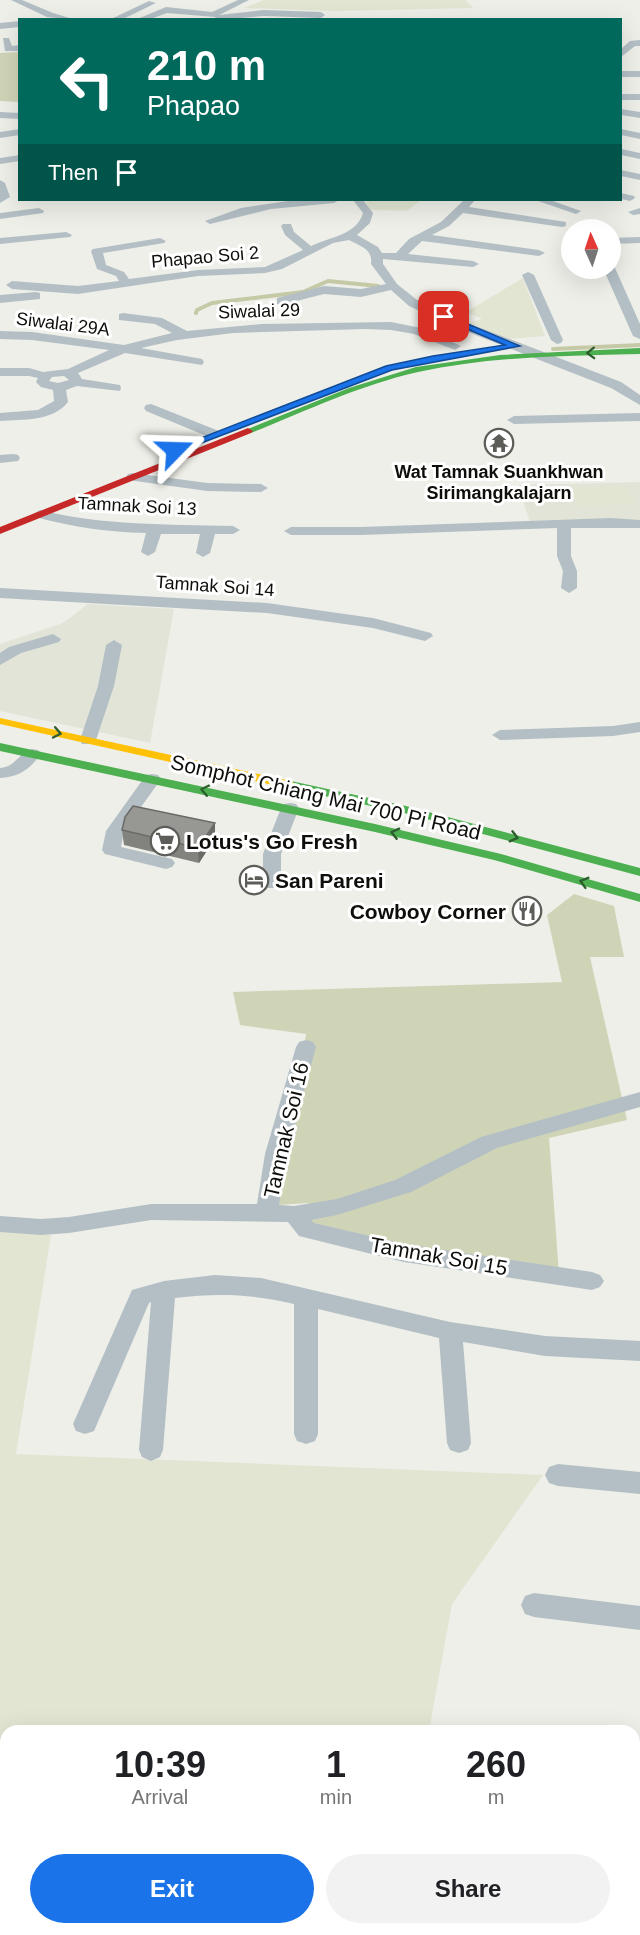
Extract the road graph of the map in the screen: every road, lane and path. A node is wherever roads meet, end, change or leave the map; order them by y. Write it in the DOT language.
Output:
graph roads {
  1 [pos="15,0"];
  2 [pos="166,0"];
  3 [pos="245,0"];
  4 [pos="258,0"];
  5 [pos="321,15"];
  6 [pos="49,18"];
  7 [pos="117,18"];
  8 [pos="144,18"];
  9 [pos="217,18"];
  10 [pos="223,18"];
  11 [pos="18,24"];
  12 [pos="0,26"];
  13 [pos="18,39"];
  14 [pos="3,40"];
  15 [pos="640,43"];
  16 [pos="18,48"];
  17 [pos="624,56"];
  18 [pos="622,74"];
  19 [pos="640,74"];
  20 [pos="622,97"];
  21 [pos="640,97"];
  22 [pos="622,112"];
  23 [pos="0,115"];
  24 [pos="640,115"];
  25 [pos="18,116"];
  26 [pos="18,132"];
  27 [pos="622,132"];
  28 [pos="0,135"];
  29 [pos="640,136"];
  30 [pos="622,152"];
  31 [pos="640,156"];
  32 [pos="18,158"];
  33 [pos="0,161"];
  34 [pos="622,173"];
  35 [pos="640,177"];
  36 [pos="3,186"];
  37 [pos="0,200"];
  38 [pos="321,201"];
  39 [pos="359,201"];
  40 [pos="469,201"];
  41 [pos="543,201"];
  42 [pos="460,209"];
  43 [pos="39,211"];
  44 [pos="576,211"];
  45 [pos="0,216"];
  46 [pos="210,221"];
  47 [pos="561,224"];
  48 [pos="287,226"];
  49 [pos="66,235"];
  50 [pos="350,236"];
  51 [pos="419,237"];
  52 [pos="640,240"];
  53 [pos="0,241"];
  54 [pos="160,241"];
  55 [pos="621,241"];
  56 [pos="310,250"];
  57 [pos="539,253"];
  58 [pos="378,256"];
  59 [pos="399,256"];
  60 [pos="473,264"];
  61 [pos="528,275"];
  62 [pos="613,279"];
  63 [pos="126,283"];
  64 [pos="283,284"];
  65 [pos="12,285"];
  66 [pos="393,286"];
  67 [pos="57,289"];
  68 [pos="0,299"];
  69 [pos="123,317"];
  70 [pos="183,334"];
  71 [pos="0,335"];
  72 [pos="636,336"];
  73 [pos="592,338"];
  74 [pos="557,340"];
  75 [pos="454,346"];
  76 [pos="516,346"];
  77 [pos="122,350"];
  78 [pos="640,351"];
  79 [pos="541,355"];
  80 [pos="198,362"];
  81 [pos="0,372"];
  82 [pos="44,376"];
  83 [pos="72,378"];
  84 [pos="59,387"];
  85 [pos="115,388"];
  86 [pos="640,401"];
  87 [pos="151,408"];
  88 [pos="0,417"];
  89 [pos="640,417"];
  90 [pos="514,420"];
  91 [pos="214,434"];
  92 [pos="123,477"];
  93 [pos="261,488"];
  94 [pos="40,514"];
  95 [pos="0,517"];
  96 [pos="564,524"];
  97 [pos="640,524"];
  98 [pos="154,528"];
  99 [pos="208,529"];
  100 [pos="233,530"];
  101 [pos="0,531"];
  102 [pos="291,531"];
  103 [pos="148,552"];
  104 [pos="203,553"];
  105 [pos="568,588"];
  106 [pos="0,593"];
  107 [pos="425,636"];
  108 [pos="53,639"];
  109 [pos="114,645"];
  110 [pos="0,660"];
  111 [pos="0,721"];
  112 [pos="640,727"];
  113 [pos="500,735"];
  114 [pos="88,740"];
  115 [pos="0,747"];
  116 [pos="32,754"];
  117 [pos="0,773"];
  118 [pos="152,779"];
  119 [pos="290,808"];
  120 [pos="166,863"];
  121 [pos="640,872"];
  122 [pos="272,884"];
  123 [pos="640,898"];
  124 [pos="306,1047"];
  125 [pos="640,1099"];
  126 [pos="267,1213"];
  127 [pos="294,1214"];
  128 [pos="0,1224"];
  129 [pos="592,1281"];
  130 [pos="164,1290"];
  131 [pos="306,1298"];
  132 [pos="450,1331"];
  133 [pos="640,1351"];
  134 [pos="85,1424"];
  135 [pos="306,1434"];
  136 [pos="459,1443"];
  137 [pos="151,1450"];
  138 [pos="558,1475"];
  139 [pos="640,1483"];
  140 [pos="534,1605"];
  141 [pos="640,1618"];
  1 -- 6 [label="street"];
  2 -- 7 [label="street"];
  3 -- 8 [label="street"];
  4 -- 9 [label="street"];
  5 -- 10 [label="street"];
  11 -- 12 [label="street"];
  13 -- 14 [label="street"];
  14 -- 16 [label="street"];
  15 -- 17 [label="street"];
  18 -- 19 [label="street"];
  20 -- 21 [label="street"];
  22 -- 24 [label="street"];
  23 -- 25 [label="street"];
  26 -- 28 [label="street"];
  27 -- 29 [label="street"];
  30 -- 31 [label="street"];
  32 -- 33 [label="street"];
  34 -- 35 [label="street"];
  36 -- 37 [label="street"];
  38 -- 46 [label="street"];
  39 -- 50 [label="street"];
  40 -- 42 [label="street"];
  41 -- 44 [label="street"];
  42 -- 47 [label="street"];
  42 -- 51 [label="street"];
  43 -- 45 [label="street"];
  48 -- 56 [label="street"];
  49 -- 53 [label="street"];
  50 -- 56 [label="street, Phapao Soi 2"];
  50 -- 58 [label="street"];
  51 -- 57 [label="street"];
  51 -- 59 [label="street"];
  52 -- 55 [label="street"];
  54 -- 63 [label="street"];
  56 -- 64 [label="street, Phapao Soi 2"];
  58 -- 59 [label="street"];
  58 -- 66 [label="street"];
  59 -- 60 [label="street"];
  61 -- 74 [label="street"];
  62 -- 72 [label="street"];
  63 -- 64 [label="street, Phapao Soi 2"];
  63 -- 67 [label="street, Phapao Soi 2"];
  64 -- 66 [label="street"];
  65 -- 67 [label="street"];
  66 -- 76 [label="street"];
  67 -- 68 [label="street"];
  69 -- 70 [label="street"];
  70 -- 75 [label="street, Siwalai 29"];
  70 -- 77 [label="street, Siwalai 29"];
  71 -- 77 [label="street, Siwalai 29A"];
  73 -- 74 [label="street"];
  74 -- 76 [label="street"];
  76 -- 79 [label="street"];
  76 -- 91 [label="street"];
  77 -- 80 [label="street, Siwalai 29A"];
  77 -- 83 [label="street, Siwalai 29"];
  78 -- 79 [label="street, one-way"];
  79 -- 86 [label="street"];
  79 -- 92 [label="street"];
  81 -- 82 [label="street"];
  82 -- 83 [label="street"];
  82 -- 84 [label="street"];
  83 -- 84 [label="street"];
  83 -- 85 [label="street"];
  84 -- 88 [label="street"];
  87 -- 91 [label="street"];
  89 -- 90 [label="street"];
  91 -- 92 [label="street"];
  92 -- 93 [label="street"];
  92 -- 94 [label="street"];
  92 -- 95 [label="street"];
  94 -- 98 [label="street, Tamnak Soi 13"];
  94 -- 101 [label="street"];
  96 -- 97 [label="street"];
  96 -- 102 [label="street"];
  96 -- 105 [label="street"];
  98 -- 99 [label="street, Tamnak Soi 13"];
  98 -- 103 [label="street"];
  99 -- 100 [label="street, Tamnak Soi 13"];
  99 -- 104 [label="street"];
  106 -- 107 [label="street, Tamnak Soi 14"];
  108 -- 110 [label="street"];
  109 -- 114 [label="street"];
  111 -- 114 [label="street, Somphot Chiang Mai 700 Pi Road, one-way"];
  112 -- 113 [label="street"];
  114 -- 121 [label="street, Somphot Chiang Mai 700 Pi Road, one-way"];
  115 -- 116 [label="street, Somphot Chiang Mai 700 Pi Road"];
  116 -- 117 [label="street"];
  116 -- 118 [label="street, Somphot Chiang Mai 700 Pi Road"];
  119 -- 118 [label="street, Somphot Chiang Mai 700 Pi Road, one-way"];
  118 -- 120 [label="street"];
  119 -- 122 [label="street"];
  123 -- 119 [label="street, Somphot Chiang Mai 700 Pi Road, one-way"];
  124 -- 126 [label="street, Tamnak Soi 16"];
  125 -- 127 [label="street"];
  126 -- 127 [label="street"];
  126 -- 128 [label="street"];
  127 -- 129 [label="street, Tamnak Soi 15"];
  130 -- 131 [label="street"];
  130 -- 134 [label="street"];
  130 -- 137 [label="street"];
  131 -- 132 [label="street"];
  131 -- 135 [label="street"];
  132 -- 133 [label="street"];
  132 -- 136 [label="street"];
  138 -- 139 [label="street"];
  140 -- 141 [label="street"];
}
